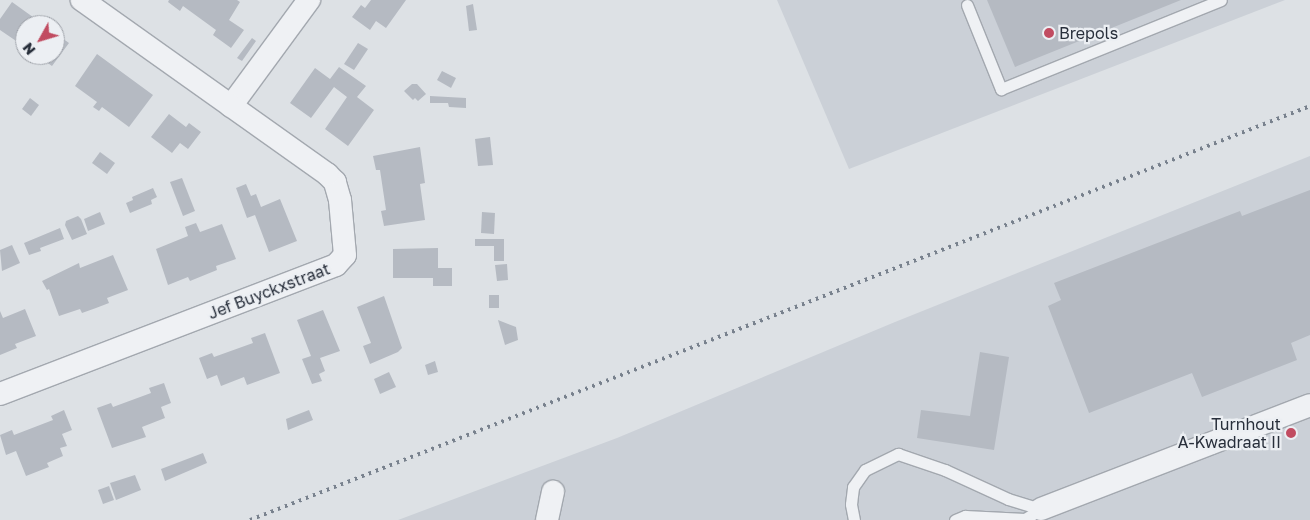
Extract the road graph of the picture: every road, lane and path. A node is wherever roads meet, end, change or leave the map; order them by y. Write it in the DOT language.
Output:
graph roads {
  1 [pos="82,0"];
  2 [pos="310,0"];
  3 [pos="1222,0"];
  4 [pos="967,5"];
  5 [pos="231,106"];
  6 [pos="0,394"];
  7 [pos="1310,405"];
  8 [pos="553,492"];
  9 [pos="1041,509"];
  10 [pos="547,520"];
  11 [pos="854,520"];
  12 [pos="955,520"];
  1 -- 5 [label="street, Jef Buyckxstraat"];
  2 -- 5 [label="street"];
  3 -- 4 [label="lane"];
  5 -- 6 [label="street, Jef Buyckxstraat"];
  7 -- 9 [label="street"];
  8 -- 10 [label="street"];
  9 -- 11 [label="lane"];
  9 -- 12 [label="lane"];
}
